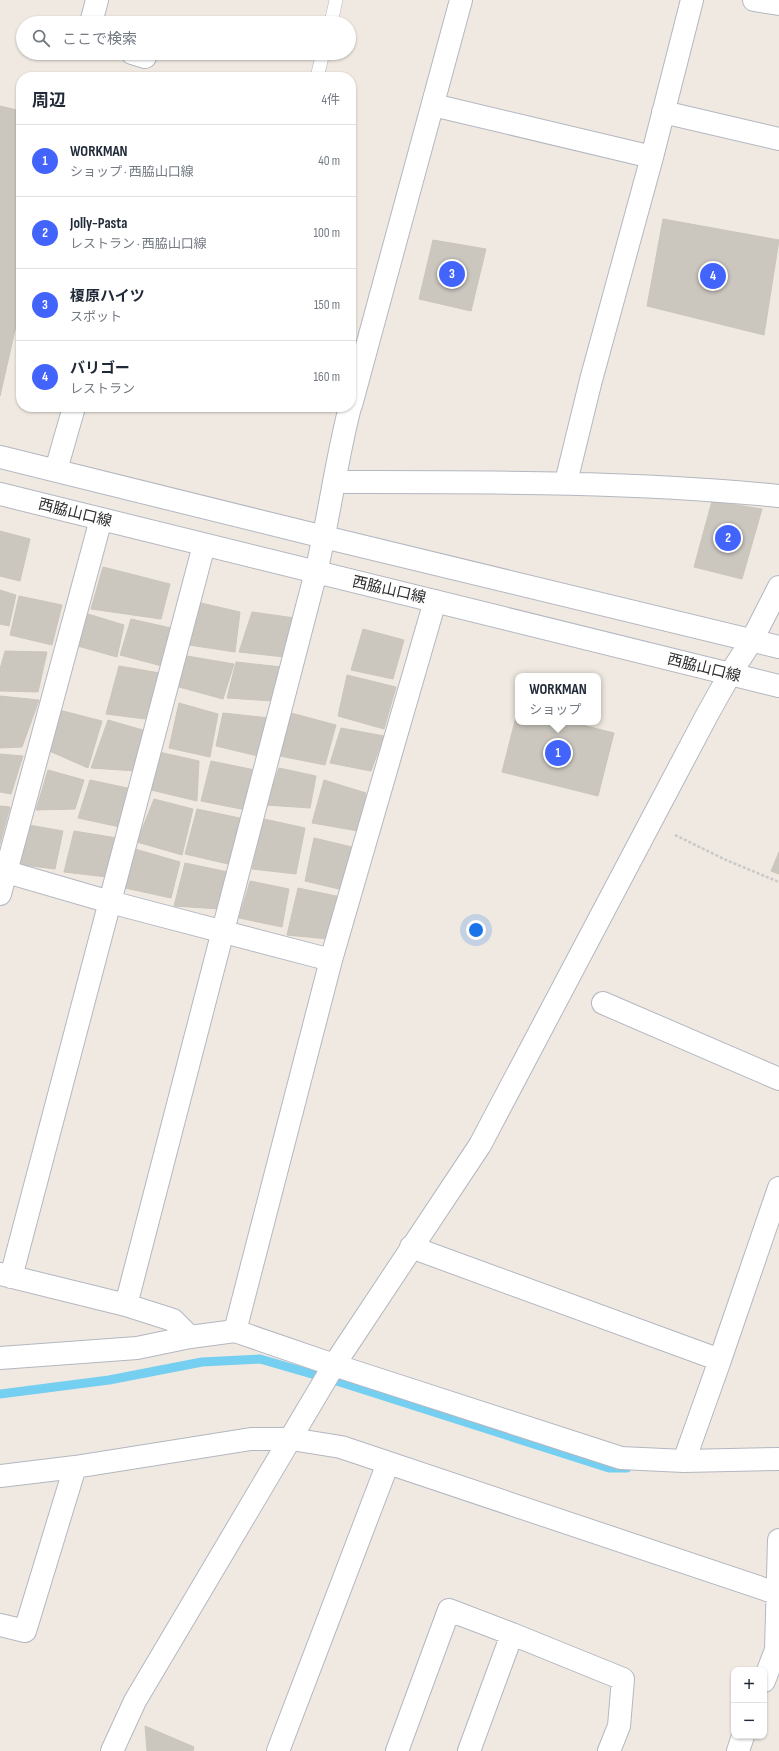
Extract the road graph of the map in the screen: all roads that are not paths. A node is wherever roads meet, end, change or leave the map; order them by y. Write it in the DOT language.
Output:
graph roads {
  1 [pos="97,0"];
  2 [pos="336,0"];
  3 [pos="461,0"];
  4 [pos="692,0"];
  5 [pos="754,0"];
  6 [pos="779,4"];
  7 [pos="93,16"];
  8 [pos="332,16"];
  9 [pos="321,60"];
  10 [pos="318,72"];
  11 [pos="433,105"];
  12 [pos="663,112"];
  13 [pos="779,139"];
  14 [pos="652,157"];
  15 [pos="356,388"];
  16 [pos="73,412"];
  17 [pos="349,412"];
  18 [pos="0,457"];
  19 [pos="56,470"];
  20 [pos="334,482"];
  21 [pos="566,482"];
  22 [pos="0,494"];
  23 [pos="779,496"];
  24 [pos="101,519"];
  25 [pos="324,537"];
  26 [pos="204,545"];
  27 [pos="316,572"];
  28 [pos="779,587"];
  29 [pos="435,601"];
  30 [pos="752,640"];
  31 [pos="779,647"];
  32 [pos="730,674"];
  33 [pos="779,686"];
  34 [pos="3,871"];
  35 [pos="0,894"];
  36 [pos="110,902"];
  37 [pos="224,932"];
  38 [pos="331,960"];
  39 [pos="603,1003"];
  40 [pos="779,1079"];
  41 [pos="779,1188"];
  42 [pos="411,1247"];
  43 [pos="5,1275"];
  44 [pos="126,1305"];
  45 [pos="235,1331"];
  46 [pos="190,1337"];
  47 [pos="0,1358"];
  48 [pos="720,1360"];
  49 [pos="334,1365"];
  50 [pos="291,1439"];
  51 [pos="779,1459"];
  52 [pos="684,1461"];
  53 [pos="388,1463"];
  54 [pos="75,1467"];
  55 [pos="0,1476"];
  56 [pos="779,1540"];
  57 [pos="778,1594"];
  58 [pos="0,1625"];
  59 [pos="512,1634"];
  60 [pos="767,1673"];
  61 [pos="743,1739"];
  62 [pos="112,1751"];
  63 [pos="278,1751"];
  64 [pos="397,1751"];
  65 [pos="469,1751"];
  66 [pos="609,1751"];
  67 [pos="738,1751"];
  1 -- 7 [label="street"];
  2 -- 8 [label="lane"];
  3 -- 11 [label="street"];
  4 -- 12 [label="street"];
  5 -- 6 [label="street"];
  9 -- 10 [label="lane"];
  11 -- 14 [label="street"];
  11 -- 15 [label="street"];
  12 -- 13 [label="street"];
  12 -- 14 [label="street"];
  14 -- 21 [label="street"];
  16 -- 19 [label="street"];
  17 -- 20 [label="street"];
  18 -- 19 [label="street"];
  19 -- 25 [label="street"];
  20 -- 21 [label="street"];
  20 -- 25 [label="street"];
  21 -- 23 [label="street"];
  22 -- 24 [label="street, 西脇山口線"];
  24 -- 26 [label="street, 西脇山口線"];
  24 -- 34 [label="street"];
  25 -- 27 [label="street"];
  25 -- 30 [label="street"];
  26 -- 27 [label="street, 西脇山口線"];
  26 -- 36 [label="street"];
  27 -- 29 [label="street, 西脇山口線"];
  27 -- 37 [label="street"];
  28 -- 30 [label="street"];
  29 -- 32 [label="street, 西脇山口線"];
  29 -- 38 [label="street"];
  30 -- 31 [label="street"];
  30 -- 32 [label="street"];
  32 -- 33 [label="street, 西脇山口線"];
  32 -- 42 [label="street"];
  34 -- 35 [label="street"];
  34 -- 36 [label="street"];
  36 -- 37 [label="street"];
  36 -- 43 [label="street"];
  37 -- 38 [label="street"];
  37 -- 44 [label="street"];
  38 -- 45 [label="street"];
  39 -- 40 [label="street"];
  41 -- 48 [label="street"];
  42 -- 48 [label="street"];
  42 -- 49 [label="street"];
  43 -- 44 [label="street"];
  44 -- 46 [label="street"];
  45 -- 46 [label="street"];
  45 -- 49 [label="street"];
  46 -- 47 [label="street"];
  48 -- 52 [label="street"];
  49 -- 50 [label="street"];
  49 -- 52 [label="street"];
  50 -- 53 [label="street"];
  50 -- 54 [label="street"];
  50 -- 62 [label="street"];
  51 -- 52 [label="street"];
  53 -- 57 [label="street"];
  53 -- 63 [label="street"];
  54 -- 55 [label="street"];
  54 -- 58 [label="street"];
  56 -- 57 [label="street"];
  57 -- 60 [label="street"];
  59 -- 64 [label="street"];
  59 -- 65 [label="street"];
  59 -- 66 [label="street"];
  61 -- 67 [label="street"];
}
